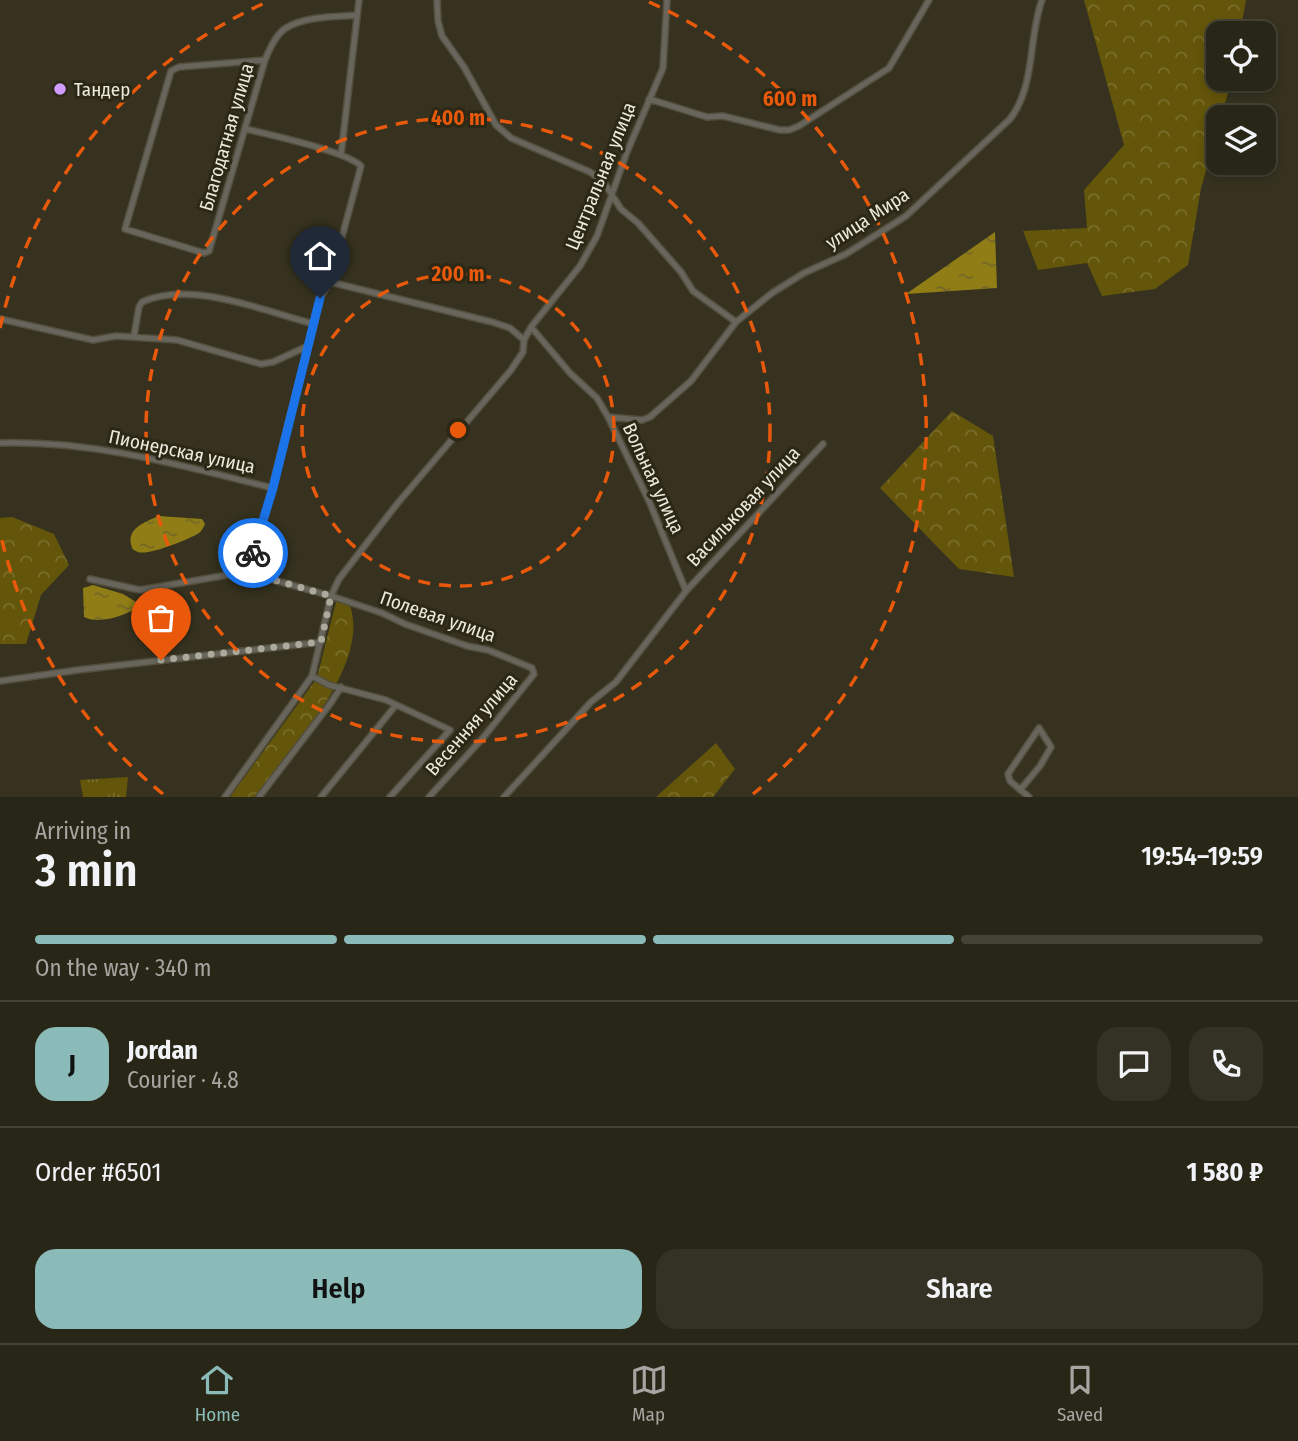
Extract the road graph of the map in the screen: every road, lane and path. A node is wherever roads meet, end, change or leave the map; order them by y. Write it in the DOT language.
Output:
graph roads {
  1 [pos="359,0"];
  2 [pos="667,0"];
  3 [pos="929,0"];
  4 [pos="1042,0"];
  5 [pos="436,1"];
  6 [pos="357,15"];
  7 [pos="265,60"];
  8 [pos="649,99"];
  9 [pos="246,129"];
  10 [pos="341,155"];
  11 [pos="612,195"];
  12 [pos="330,282"];
  13 [pos="0,319"];
  14 [pos="736,322"];
  15 [pos="314,324"];
  16 [pos="531,327"];
  17 [pos="134,336"];
  18 [pos="524,340"];
  19 [pos="308,346"];
  20 [pos="608,418"];
  21 [pos="0,443"];
  22 [pos="823,444"];
  23 [pos="273,488"];
  24 [pos="246,572"];
  25 [pos="90,579"];
  26 [pos="686,591"];
  27 [pos="331,596"];
  28 [pos="321,642"];
  29 [pos="533,669"];
  30 [pos="312,676"];
  31 [pos="0,681"];
  32 [pos="341,687"];
  33 [pos="396,705"];
  34 [pos="1020,790"];
  35 [pos="225,797"];
  36 [pos="259,797"];
  37 [pos="321,797"];
  38 [pos="390,797"];
  39 [pos="429,797"];
  40 [pos="504,797"];
  41 [pos="1029,797"];
  1 -- 6 [label="street"];
  2 -- 8 [label="street, Центральная улица"];
  3 -- 8 [label="street"];
  4 -- 14 [label="street, улица Мира"];
  5 -- 11 [label="street"];
  6 -- 7 [label="street, Благодатная улица"];
  6 -- 10 [label="street"];
  7 -- 9 [label="street, Благодатная улица"];
  7 -- 9 [label="street, Благодатная улица"];
  8 -- 11 [label="street, Центральная улица"];
  9 -- 10 [label="street"];
  10 -- 12 [label="street"];
  11 -- 14 [label="street"];
  11 -- 16 [label="street, Центральная улица"];
  12 -- 15 [label="street"];
  12 -- 18 [label="street"];
  13 -- 17 [label="street"];
  14 -- 20 [label="street, улица Мира"];
  15 -- 17 [label="street"];
  15 -- 19 [label="street"];
  16 -- 18 [label="street, Центральная улица"];
  16 -- 20 [label="street, Вольная улица"];
  17 -- 19 [label="street"];
  18 -- 27 [label="street, Центральная улица"];
  19 -- 23 [label="street"];
  20 -- 26 [label="street, Вольная улица"];
  21 -- 23 [label="street, Пионерская улица"];
  22 -- 26 [label="street, Васильковая улица"];
  23 -- 24 [label="street"];
  24 -- 25 [label="street"];
  24 -- 27 [label="street, Полевая улица"];
  26 -- 40 [label="street, Васильковая улица"];
  27 -- 28 [label="street, Центральная улица"];
  27 -- 29 [label="street, Полевая улица"];
  28 -- 30 [label="street, Центральная улица"];
  28 -- 31 [label="street"];
  29 -- 39 [label="street, Весенняя улица"];
  30 -- 32 [label="street"];
  30 -- 35 [label="street, Центральная улица"];
  32 -- 33 [label="street"];
  32 -- 36 [label="street"];
  33 -- 37 [label="street"];
  33 -- 38 [label="street"];
  34 -- 34 [label="street"];
  34 -- 41 [label="street"];
}
